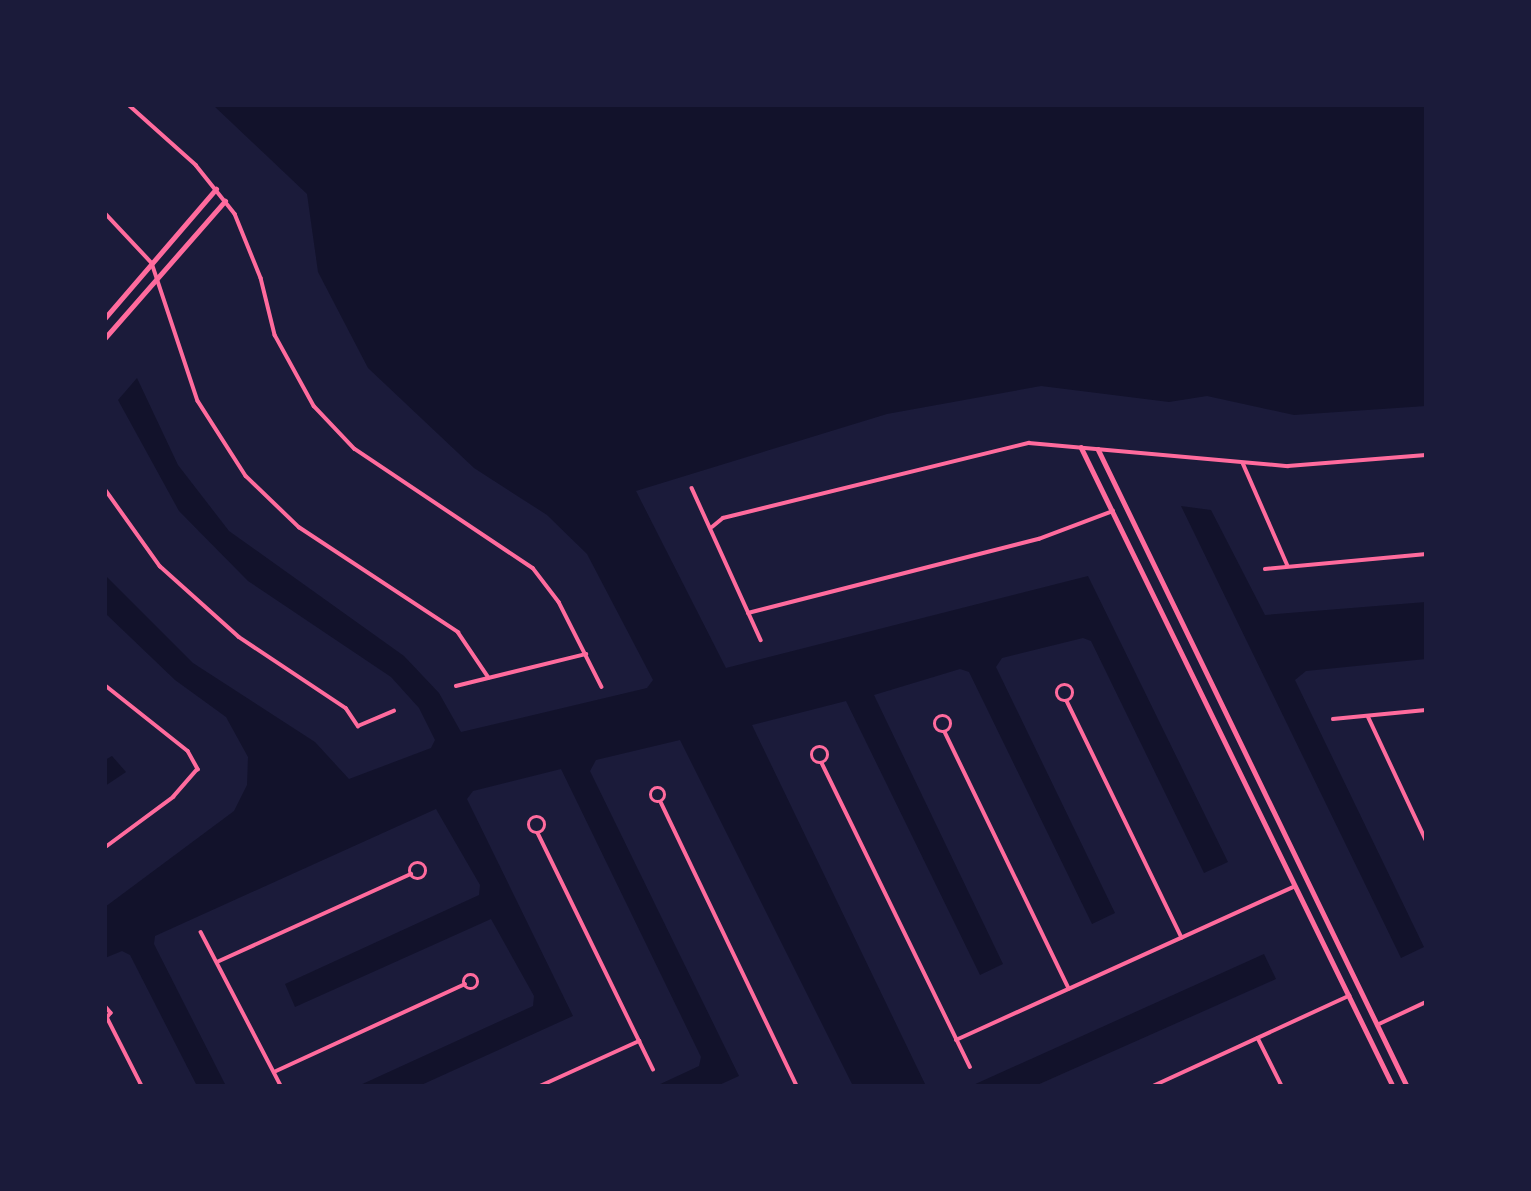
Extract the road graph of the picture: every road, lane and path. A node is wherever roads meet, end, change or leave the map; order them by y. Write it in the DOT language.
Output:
graph roads {
  1 [pos="129,105"];
  2 [pos="216,189"];
  3 [pos="225,201"];
  4 [pos="105,213"];
  5 [pos="152,263"];
  6 [pos="158,276"];
  7 [pos="105,318"];
  8 [pos="105,338"];
  9 [pos="1081,447"];
  10 [pos="1098,449"];
  11 [pos="1426,455"];
  12 [pos="1243,464"];
  13 [pos="692,488"];
  14 [pos="105,489"];
  15 [pos="1112,511"];
  16 [pos="712,527"];
  17 [pos="1426,554"];
  18 [pos="1288,566"];
  19 [pos="1265,569"];
  20 [pos="748,613"];
  21 [pos="761,640"];
  22 [pos="586,654"];
  23 [pos="489,678"];
  24 [pos="105,685"];
  25 [pos="456,686"];
  26 [pos="602,687"];
  27 [pos="111,691"];
  28 [pos="105,696"];
  29 [pos="1067,701"];
  30 [pos="1222,708"];
  31 [pos="1426,710"];
  32 [pos="394,711"];
  33 [pos="1211,713"];
  34 [pos="1368,716"];
  35 [pos="1333,719"];
  36 [pos="945,732"];
  37 [pos="822,763"];
  38 [pos="661,802"];
  39 [pos="538,833"];
  40 [pos="1426,841"];
  41 [pos="105,848"];
  42 [pos="411,874"];
  43 [pos="1306,880"];
  44 [pos="1295,886"];
  45 [pos="201,932"];
  46 [pos="1182,938"];
  47 [pos="217,962"];
  48 [pos="465,984"];
  49 [pos="1069,989"];
  50 [pos="1360,990"];
  51 [pos="1349,996"];
  52 [pos="1426,1002"];
  53 [pos="105,1006"];
  54 [pos="107,1020"];
  55 [pos="1377,1025"];
  56 [pos="1366,1031"];
  57 [pos="1258,1038"];
  58 [pos="956,1040"];
  59 [pos="639,1041"];
  60 [pos="970,1067"];
  61 [pos="653,1069"];
  62 [pos="274,1072"];
  63 [pos="142,1086"];
  64 [pos="281,1086"];
  65 [pos="540,1086"];
  66 [pos="797,1086"];
  67 [pos="1153,1086"];
  68 [pos="1282,1086"];
  69 [pos="1393,1086"];
  70 [pos="1407,1086"];
  1 -- 2 [label="street"];
  2 -- 3 [label="street"];
  2 -- 5 [label="street"];
  3 -- 6 [label="street"];
  3 -- 22 [label="street"];
  4 -- 5 [label="street"];
  5 -- 6 [label="street"];
  5 -- 7 [label="street"];
  6 -- 8 [label="street"];
  6 -- 23 [label="street"];
  9 -- 10 [label="street"];
  9 -- 15 [label="street"];
  9 -- 16 [label="street"];
  10 -- 12 [label="street"];
  10 -- 30 [label="street"];
  11 -- 12 [label="street"];
  12 -- 18 [label="street"];
  13 -- 16 [label="street"];
  14 -- 32 [label="street"];
  15 -- 20 [label="street"];
  15 -- 33 [label="street"];
  16 -- 20 [label="street"];
  17 -- 18 [label="street"];
  18 -- 19 [label="street"];
  20 -- 21 [label="street"];
  22 -- 23 [label="street"];
  22 -- 26 [label="street"];
  23 -- 25 [label="street"];
  24 -- 27 [label="street"];
  27 -- 28 [label="street"];
  27 -- 41 [label="street"];
  29 -- 29 [label="street"];
  29 -- 46 [label="street"];
  30 -- 33 [label="street"];
  30 -- 43 [label="street"];
  31 -- 34 [label="street"];
  33 -- 44 [label="street"];
  34 -- 35 [label="street"];
  34 -- 40 [label="street"];
  36 -- 36 [label="street"];
  36 -- 49 [label="street"];
  37 -- 37 [label="street"];
  37 -- 58 [label="street"];
  38 -- 38 [label="street"];
  38 -- 66 [label="street"];
  39 -- 39 [label="street"];
  39 -- 59 [label="street"];
  42 -- 42 [label="street"];
  42 -- 47 [label="street"];
  43 -- 44 [label="street"];
  43 -- 50 [label="street"];
  44 -- 46 [label="street"];
  44 -- 51 [label="street"];
  45 -- 47 [label="street"];
  46 -- 49 [label="street"];
  47 -- 62 [label="street"];
  48 -- 48 [label="street"];
  48 -- 62 [label="street"];
  49 -- 58 [label="street"];
  50 -- 51 [label="street"];
  50 -- 55 [label="street"];
  51 -- 56 [label="street"];
  51 -- 57 [label="street"];
  52 -- 55 [label="street"];
  53 -- 54 [label="street"];
  54 -- 63 [label="street"];
  55 -- 56 [label="street"];
  55 -- 70 [label="street"];
  56 -- 69 [label="street"];
  57 -- 67 [label="street"];
  57 -- 68 [label="street"];
  58 -- 60 [label="street"];
  59 -- 61 [label="street"];
  59 -- 65 [label="street"];
  62 -- 64 [label="street"];
}
